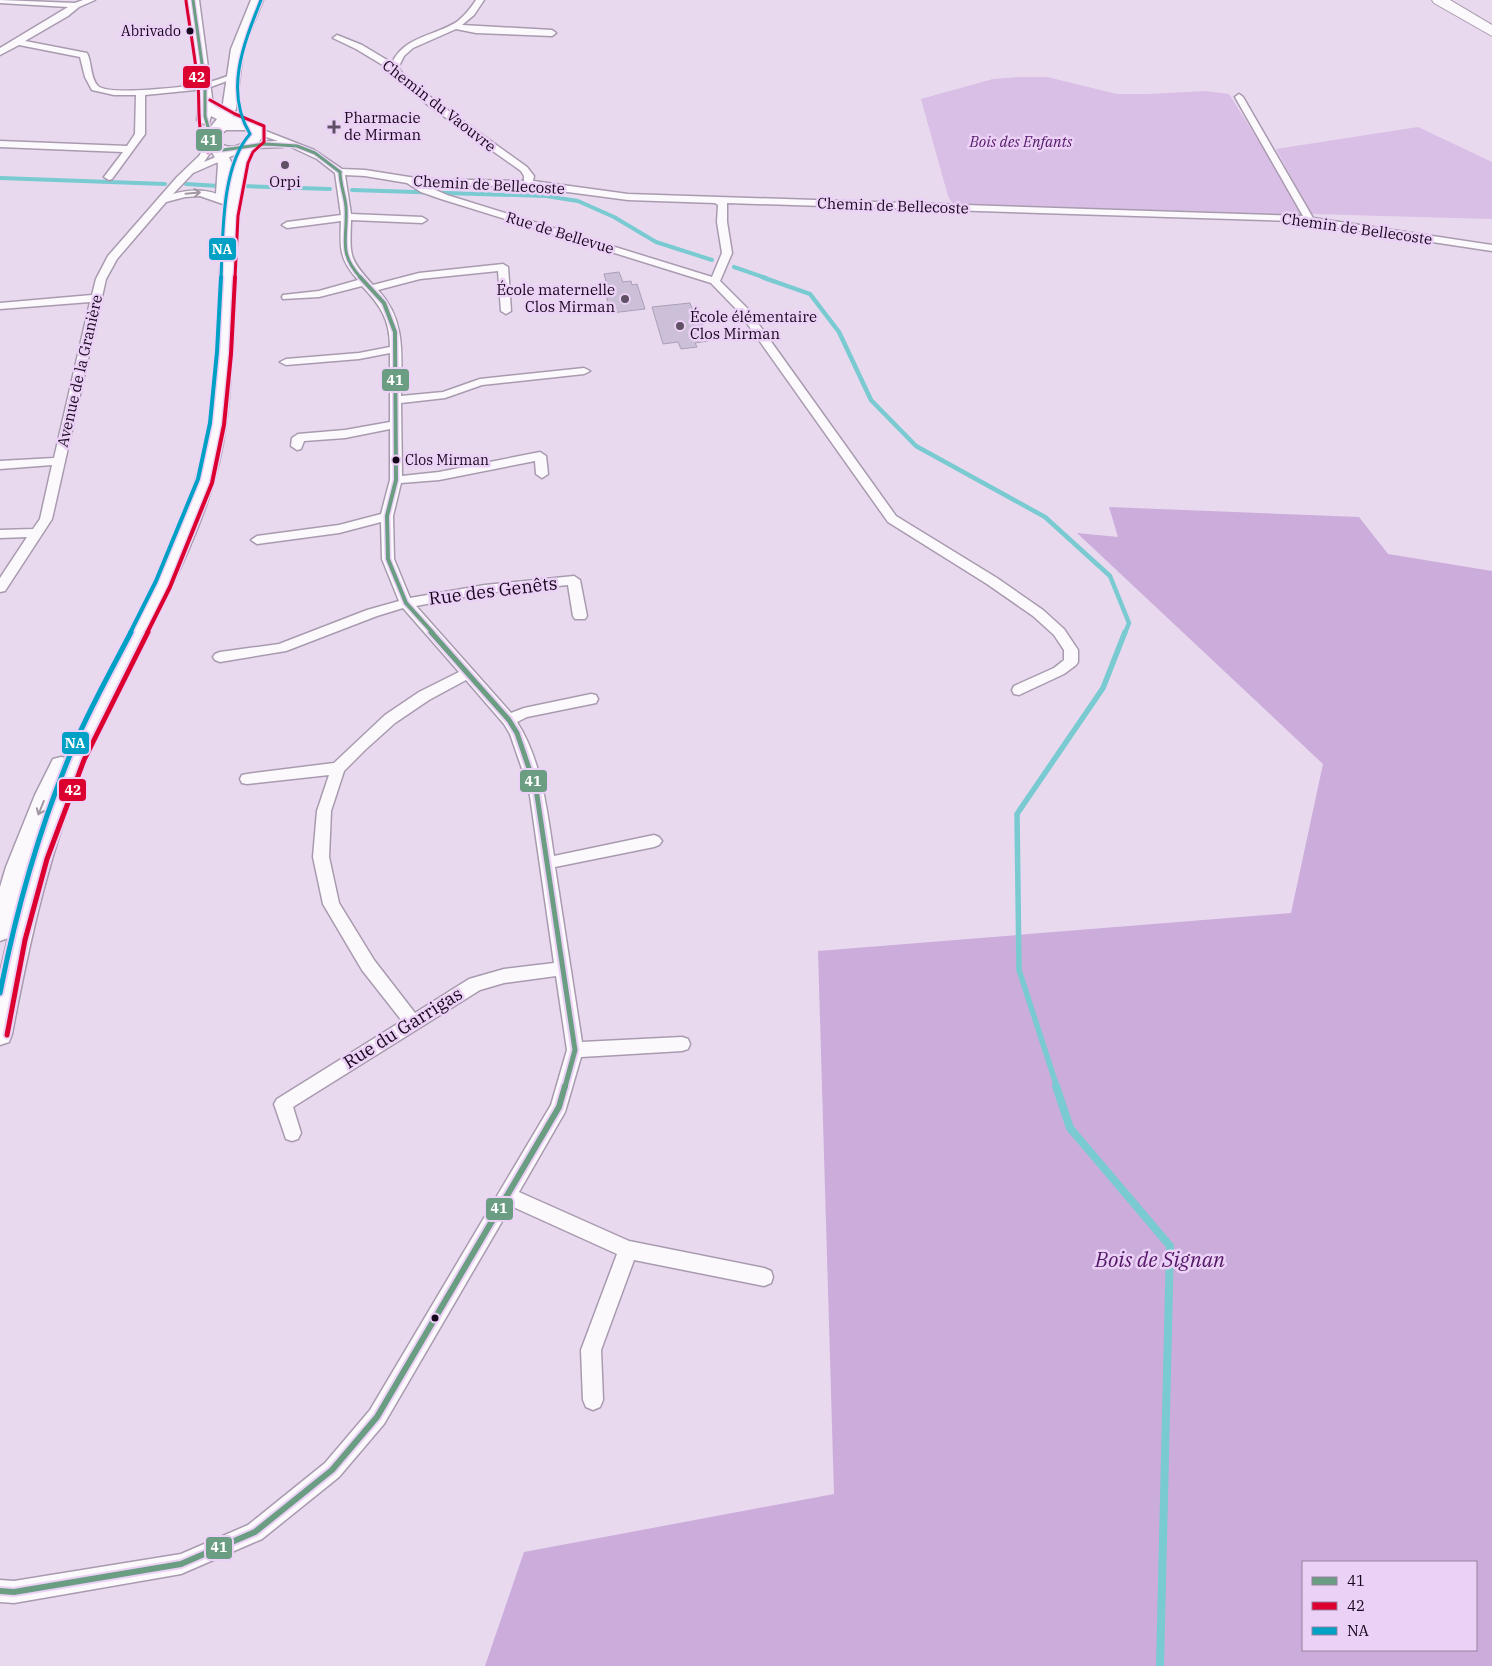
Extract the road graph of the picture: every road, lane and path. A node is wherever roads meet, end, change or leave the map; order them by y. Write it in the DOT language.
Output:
graph roads {
  1 [pos="91,0"];
  2 [pos="193,0"];
  3 [pos="257,0"];
  4 [pos="269,0"];
  5 [pos="480,0"];
  6 [pos="1439,0"];
  7 [pos="1458,0"];
  8 [pos="0,1"];
  9 [pos="76,5"];
  10 [pos="1492,20"];
  11 [pos="456,27"];
  12 [pos="1492,31"];
  13 [pos="552,33"];
  14 [pos="337,38"];
  15 [pos="19,42"];
  16 [pos="0,52"];
  17 [pos="394,68"];
  18 [pos="234,77"];
  19 [pos="205,86"];
  20 [pos="141,92"];
  21 [pos="1239,97"];
  22 [pos="206,107"];
  23 [pos="217,138"];
  24 [pos="250,138"];
  25 [pos="0,144"];
  26 [pos="302,147"];
  27 [pos="129,149"];
  28 [pos="190,171"];
  29 [pos="340,172"];
  30 [pos="109,177"];
  31 [pos="408,180"];
  32 [pos="528,184"];
  33 [pos="161,200"];
  34 [pos="719,200"];
  35 [pos="223,201"];
  36 [pos="346,217"];
  37 [pos="1309,219"];
  38 [pos="422,220"];
  39 [pos="288,225"];
  40 [pos="1492,248"];
  41 [pos="715,281"];
  42 [pos="368,285"];
  43 [pos="287,297"];
  44 [pos="96,298"];
  45 [pos="0,306"];
  46 [pos="506,311"];
  47 [pos="396,349"];
  48 [pos="286,362"];
  49 [pos="584,371"];
  50 [pos="396,400"];
  51 [pos="396,424"];
  52 [pos="297,446"];
  53 [pos="59,461"];
  54 [pos="0,465"];
  55 [pos="542,474"];
  56 [pos="396,480"];
  57 [pos="387,516"];
  58 [pos="38,533"];
  59 [pos="0,534"];
  60 [pos="257,540"];
  61 [pos="0,588"];
  62 [pos="406,603"];
  63 [pos="580,616"];
  64 [pos="220,657"];
  65 [pos="468,673"];
  66 [pos="1019,690"];
  67 [pos="592,699"];
  68 [pos="509,720"];
  69 [pos="338,768"];
  70 [pos="247,779"];
  71 [pos="654,841"];
  72 [pos="547,863"];
  73 [pos="0,930"];
  74 [pos="562,969"];
  75 [pos="413,1022"];
  76 [pos="0,1034"];
  77 [pos="682,1044"];
  78 [pos="575,1050"];
  79 [pos="292,1133"];
  80 [pos="507,1196"];
  81 [pos="628,1250"];
  82 [pos="764,1277"];
  83 [pos="593,1400"];
  84 [pos="0,1591"];
  1 -- 9 [label="street"];
  2 -- 19 [label="main road"];
  3 -- 18 [label="main road"];
  4 -- 24 [label="main road"];
  5 -- 11 [label="street"];
  6 -- 12 [label="highway"];
  7 -- 10 [label="highway"];
  8 -- 9 [label="street"];
  9 -- 15 [label="street"];
  11 -- 13 [label="street"];
  11 -- 17 [label="street"];
  14 -- 17 [label="street, Chemin du Vaouvre"];
  15 -- 16 [label="street"];
  15 -- 20 [label="street"];
  17 -- 32 [label="street, Chemin du Vaouvre"];
  18 -- 19 [label="street"];
  18 -- 23 [label="main road"];
  19 -- 20 [label="street"];
  19 -- 22 [label="main road"];
  20 -- 27 [label="street"];
  21 -- 37 [label="street"];
  22 -- 23 [label="main road"];
  22 -- 23 [label="main road"];
  23 -- 24 [label="main road"];
  23 -- 24 [label="main road"];
  23 -- 28 [label="street, Avenue de la Granière"];
  23 -- 28 [label="street, Avenue de la Granière"];
  23 -- 35 [label="main road"];
  24 -- 26 [label="street"];
  24 -- 26 [label="street"];
  24 -- 76 [label="main road"];
  25 -- 27 [label="street"];
  26 -- 29 [label="street"];
  27 -- 30 [label="street"];
  28 -- 33 [label="street, Avenue de la Granière"];
  29 -- 31 [label="street, Chemin de Bellecoste"];
  29 -- 36 [label="street"];
  31 -- 32 [label="street, Chemin de Bellecoste"];
  31 -- 41 [label="street, Rue de Bellevue"];
  32 -- 34 [label="street, Chemin de Bellecoste"];
  33 -- 35 [label="street, one-way"];
  33 -- 44 [label="street, Avenue de la Granière"];
  34 -- 37 [label="street, Chemin de Bellecoste"];
  34 -- 41 [label="street"];
  35 -- 73 [label="main road, one-way"];
  36 -- 38 [label="street"];
  36 -- 39 [label="street"];
  36 -- 42 [label="street"];
  37 -- 40 [label="street, Chemin de Bellecoste"];
  41 -- 66 [label="street"];
  42 -- 43 [label="street"];
  42 -- 46 [label="street"];
  42 -- 47 [label="street"];
  44 -- 45 [label="street"];
  44 -- 53 [label="street, Avenue de la Granière"];
  47 -- 48 [label="street"];
  47 -- 50 [label="street"];
  49 -- 50 [label="street"];
  50 -- 51 [label="street"];
  51 -- 52 [label="street"];
  51 -- 56 [label="street"];
  53 -- 54 [label="street"];
  53 -- 58 [label="street, Avenue de la Granière"];
  55 -- 56 [label="street"];
  56 -- 57 [label="street"];
  57 -- 60 [label="street"];
  57 -- 62 [label="street"];
  58 -- 59 [label="street"];
  58 -- 61 [label="street, Avenue de la Granière"];
  62 -- 63 [label="street, Rue des Genêts"];
  62 -- 64 [label="street"];
  62 -- 65 [label="street"];
  65 -- 68 [label="street"];
  65 -- 69 [label="street"];
  67 -- 68 [label="street"];
  68 -- 72 [label="street"];
  69 -- 70 [label="street"];
  69 -- 75 [label="street"];
  71 -- 72 [label="street"];
  72 -- 74 [label="street"];
  74 -- 75 [label="street, Rue du Garrigas"];
  74 -- 78 [label="street"];
  75 -- 79 [label="street, Rue du Garrigas"];
  77 -- 78 [label="street"];
  78 -- 80 [label="street"];
  80 -- 81 [label="street"];
  80 -- 84 [label="street"];
  81 -- 82 [label="street"];
  81 -- 83 [label="street"];
}
